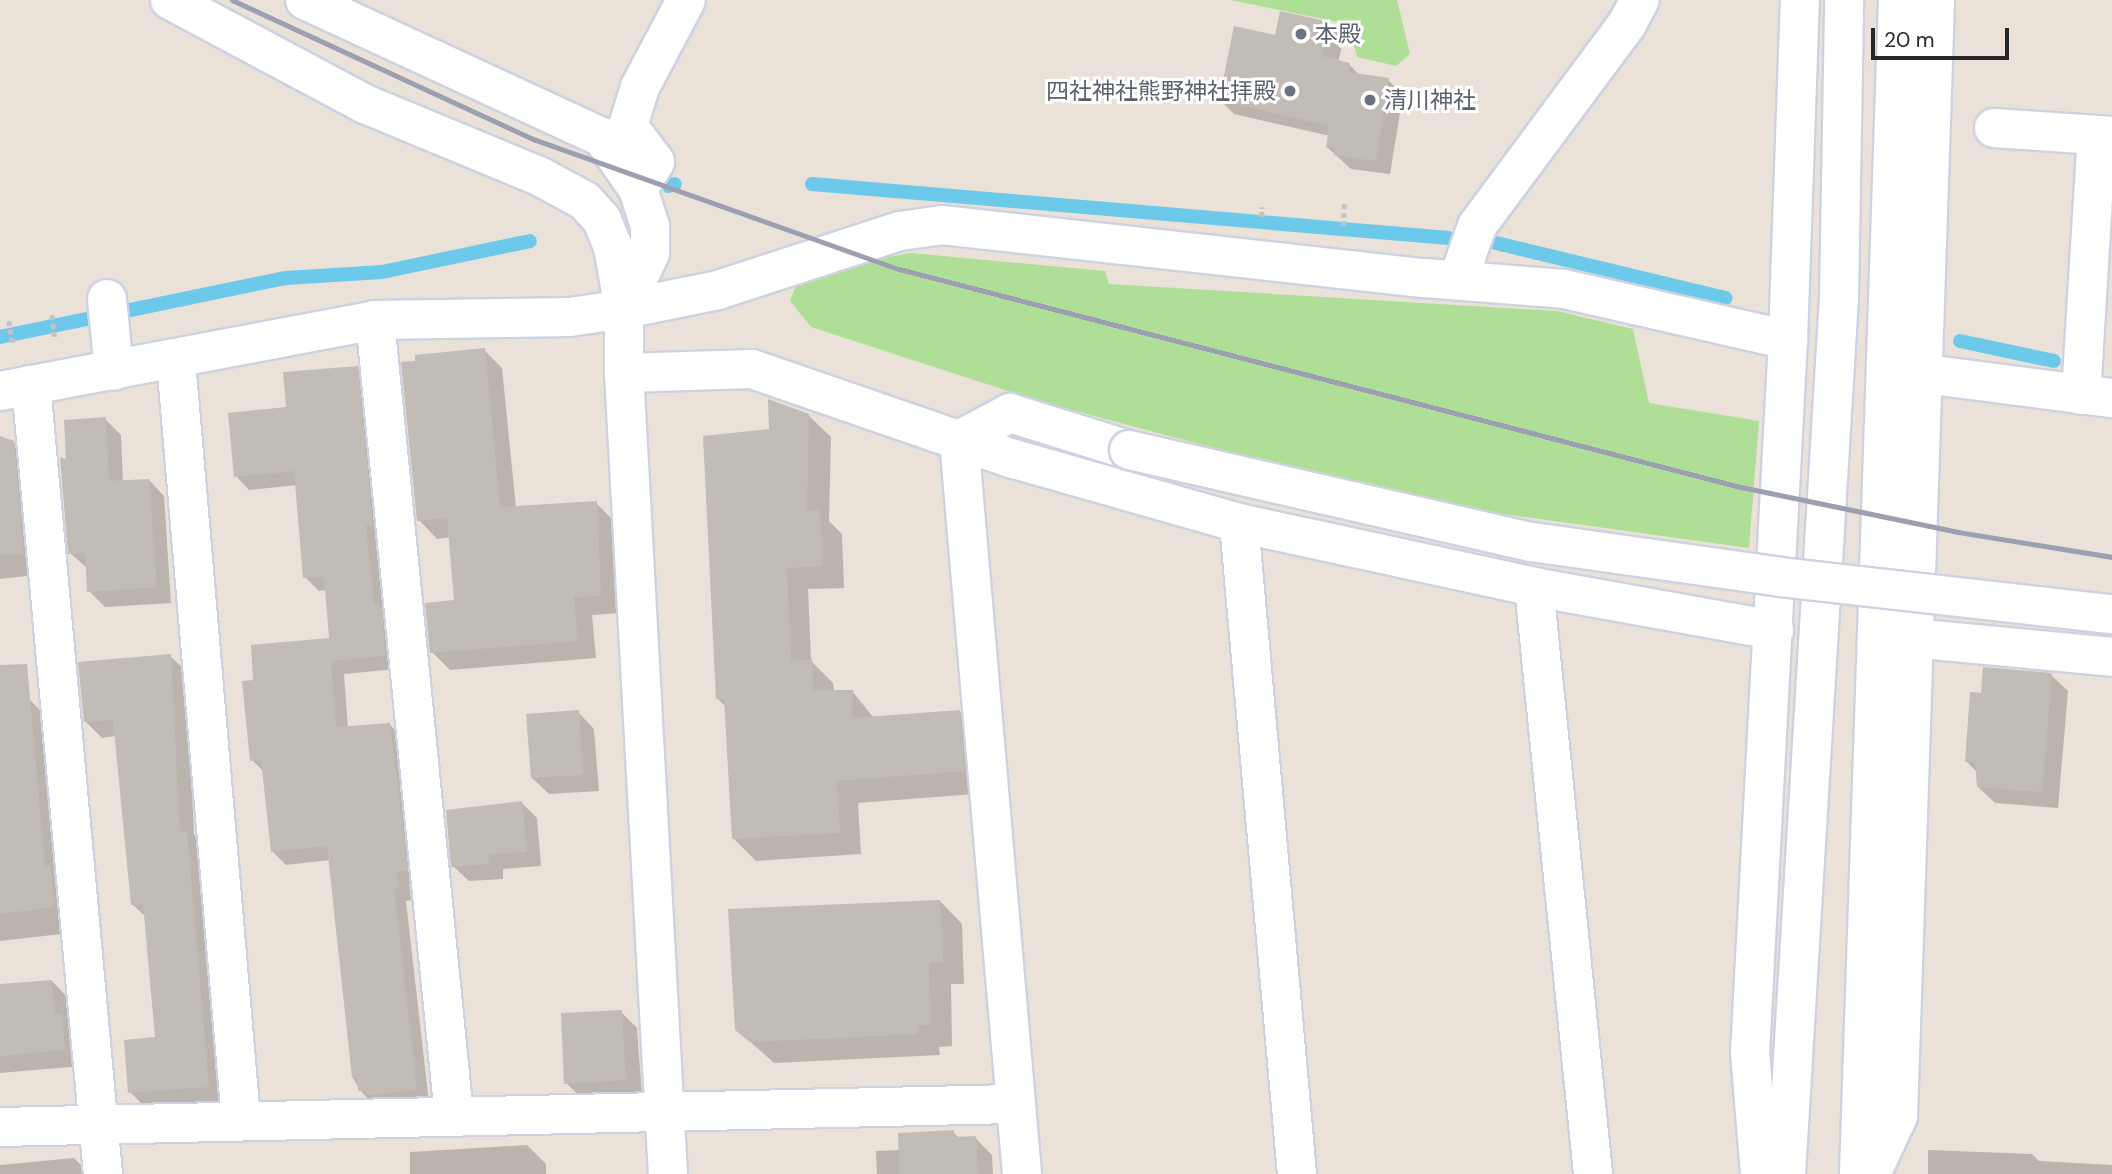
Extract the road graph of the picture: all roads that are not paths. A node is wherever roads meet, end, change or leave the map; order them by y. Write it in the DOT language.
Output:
graph roads {
  1 [pos="170,0"];
  2 [pos="305,0"];
  3 [pos="686,0"];
  4 [pos="1640,0"];
  5 [pos="1800,0"];
  6 [pos="1844,0"];
  7 [pos="1898,0"];
  8 [pos="1936,0"];
  9 [pos="1994,128"];
  10 [pos="2105,135"];
  11 [pos="638,189"];
  12 [pos="1458,280"];
  13 [pos="624,309"];
  14 [pos="108,313"];
  15 [pos="375,320"];
  16 [pos="1788,340"];
  17 [pos="176,361"];
  18 [pos="114,371"];
  19 [pos="624,373"];
  20 [pos="1926,374"];
  21 [pos="16,388"];
  22 [pos="2096,397"];
  23 [pos="959,440"];
  24 [pos="1239,523"];
  25 [pos="1534,587"];
  26 [pos="2112,614"];
  27 [pos="1773,630"];
  28 [pos="1912,638"];
  29 [pos="2112,657"];
  30 [pos="1015,1104"];
  31 [pos="664,1111"];
  32 [pos="454,1115"];
  33 [pos="241,1119"];
  34 [pos="99,1126"];
  35 [pos="0,1127"];
  36 [pos="103,1174"];
  37 [pos="668,1174"];
  38 [pos="1022,1174"];
  39 [pos="1297,1174"];
  40 [pos="1594,1174"];
  41 [pos="1760,1174"];
  42 [pos="1786,1174"];
  43 [pos="1859,1174"];
  44 [pos="1871,1174"];
  1 -- 13 [label="street"];
  2 -- 11 [label="street"];
  3 -- 11 [label="street"];
  4 -- 12 [label="street"];
  5 -- 16 [label="street"];
  6 -- 42 [label="street"];
  7 -- 43 [label="street"];
  8 -- 20 [label="street"];
  9 -- 10 [label="street"];
  10 -- 22 [label="street"];
  11 -- 13 [label="street"];
  12 -- 13 [label="street"];
  12 -- 16 [label="street"];
  13 -- 15 [label="street"];
  13 -- 19 [label="street"];
  14 -- 18 [label="street"];
  15 -- 17 [label="street"];
  15 -- 32 [label="street"];
  16 -- 27 [label="street"];
  17 -- 18 [label="street"];
  17 -- 33 [label="street"];
  18 -- 21 [label="street"];
  19 -- 23 [label="street"];
  19 -- 31 [label="street"];
  20 -- 22 [label="street"];
  20 -- 28 [label="street"];
  21 -- 34 [label="street"];
  23 -- 24 [label="street"];
  23 -- 26 [label="street, bridge"];
  23 -- 30 [label="street"];
  24 -- 25 [label="street"];
  24 -- 39 [label="street"];
  25 -- 27 [label="street"];
  25 -- 40 [label="street"];
  27 -- 41 [label="street"];
  28 -- 29 [label="street"];
  28 -- 44 [label="street"];
  30 -- 31 [label="street"];
  30 -- 38 [label="street"];
  31 -- 32 [label="street"];
  31 -- 37 [label="street"];
  32 -- 33 [label="street"];
  33 -- 34 [label="street"];
  34 -- 35 [label="street"];
  34 -- 36 [label="street"];
}
